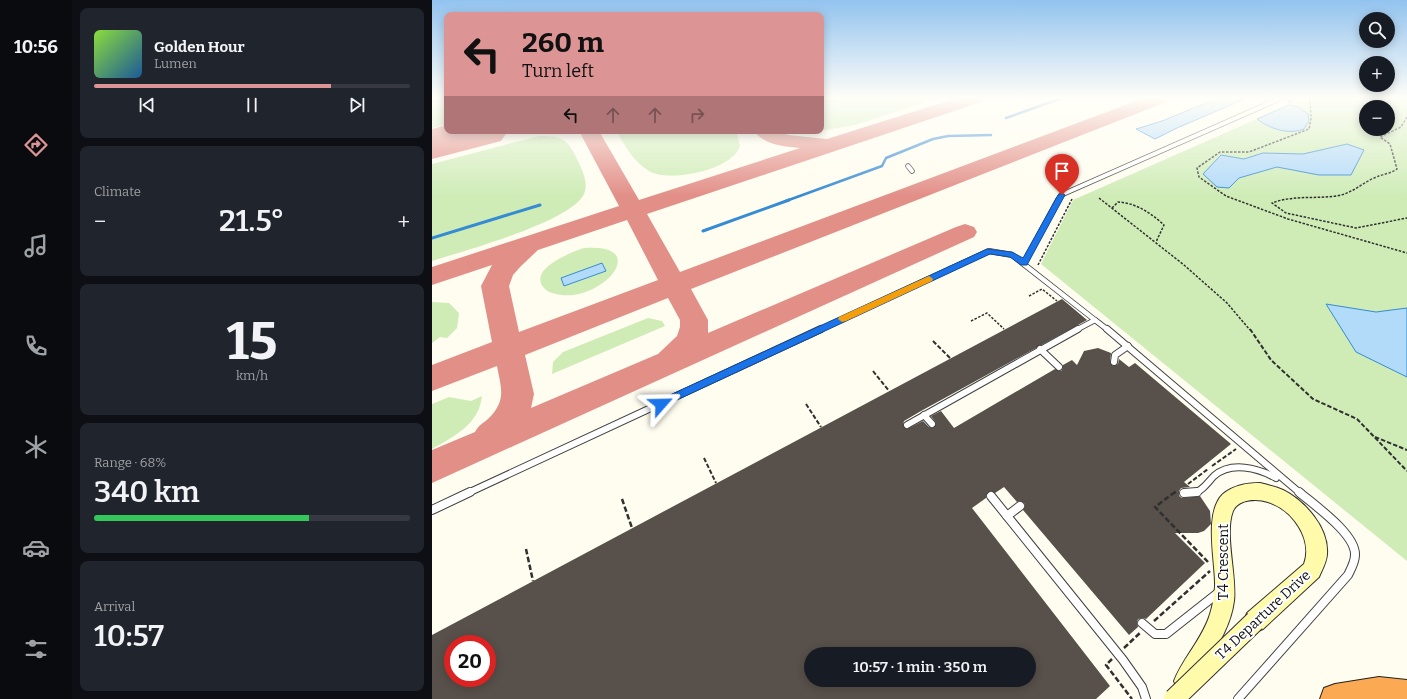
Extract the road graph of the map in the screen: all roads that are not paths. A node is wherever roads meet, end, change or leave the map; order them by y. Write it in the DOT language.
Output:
graph roads {
  1 [pos="1207,131"];
  2 [pos="908,166"];
  3 [pos="912,171"];
  4 [pos="1024,263"];
  5 [pos="1095,320"];
  6 [pos="1128,346"];
  7 [pos="1040,348"];
  8 [pos="1114,362"];
  9 [pos="1059,367"];
  10 [pos="924,414"];
  11 [pos="932,424"];
  12 [pos="907,425"];
  13 [pos="1181,492"];
  14 [pos="1287,493"];
  15 [pos="991,496"];
  16 [pos="1020,506"];
  17 [pos="432,510"];
  18 [pos="1007,516"];
  19 [pos="1225,588"];
  20 [pos="1145,625"];
  21 [pos="1407,695"];
  22 [pos="1146,699"];
  23 [pos="1174,699"];
  24 [pos="1177,699"];
  25 [pos="1238,699"];
  26 [pos="1335,699"];
  1 -- 4 [label="lane"];
  2 -- 3 [label="lane"];
  4 -- 5 [label="lane"];
  4 -- 17 [label="lane"];
  5 -- 6 [label="lane"];
  5 -- 7 [label="lane"];
  6 -- 8 [label="lane"];
  6 -- 14 [label="lane"];
  7 -- 9 [label="lane"];
  7 -- 10 [label="lane"];
  10 -- 11 [label="lane"];
  10 -- 12 [label="lane"];
  13 -- 14 [label="lane"];
  14 -- 19 [label="main road, T4 Crescent"];
  14 -- 23 [label="main road, T4 Departure Drive, bridge"];
  14 -- 25 [label="lane"];
  15 -- 18 [label="lane"];
  16 -- 18 [label="lane"];
  18 -- 22 [label="lane"];
  19 -- 20 [label="lane"];
  19 -- 24 [label="main road, T4 Crescent"];
  21 -- 26 [label="highway"];
}
